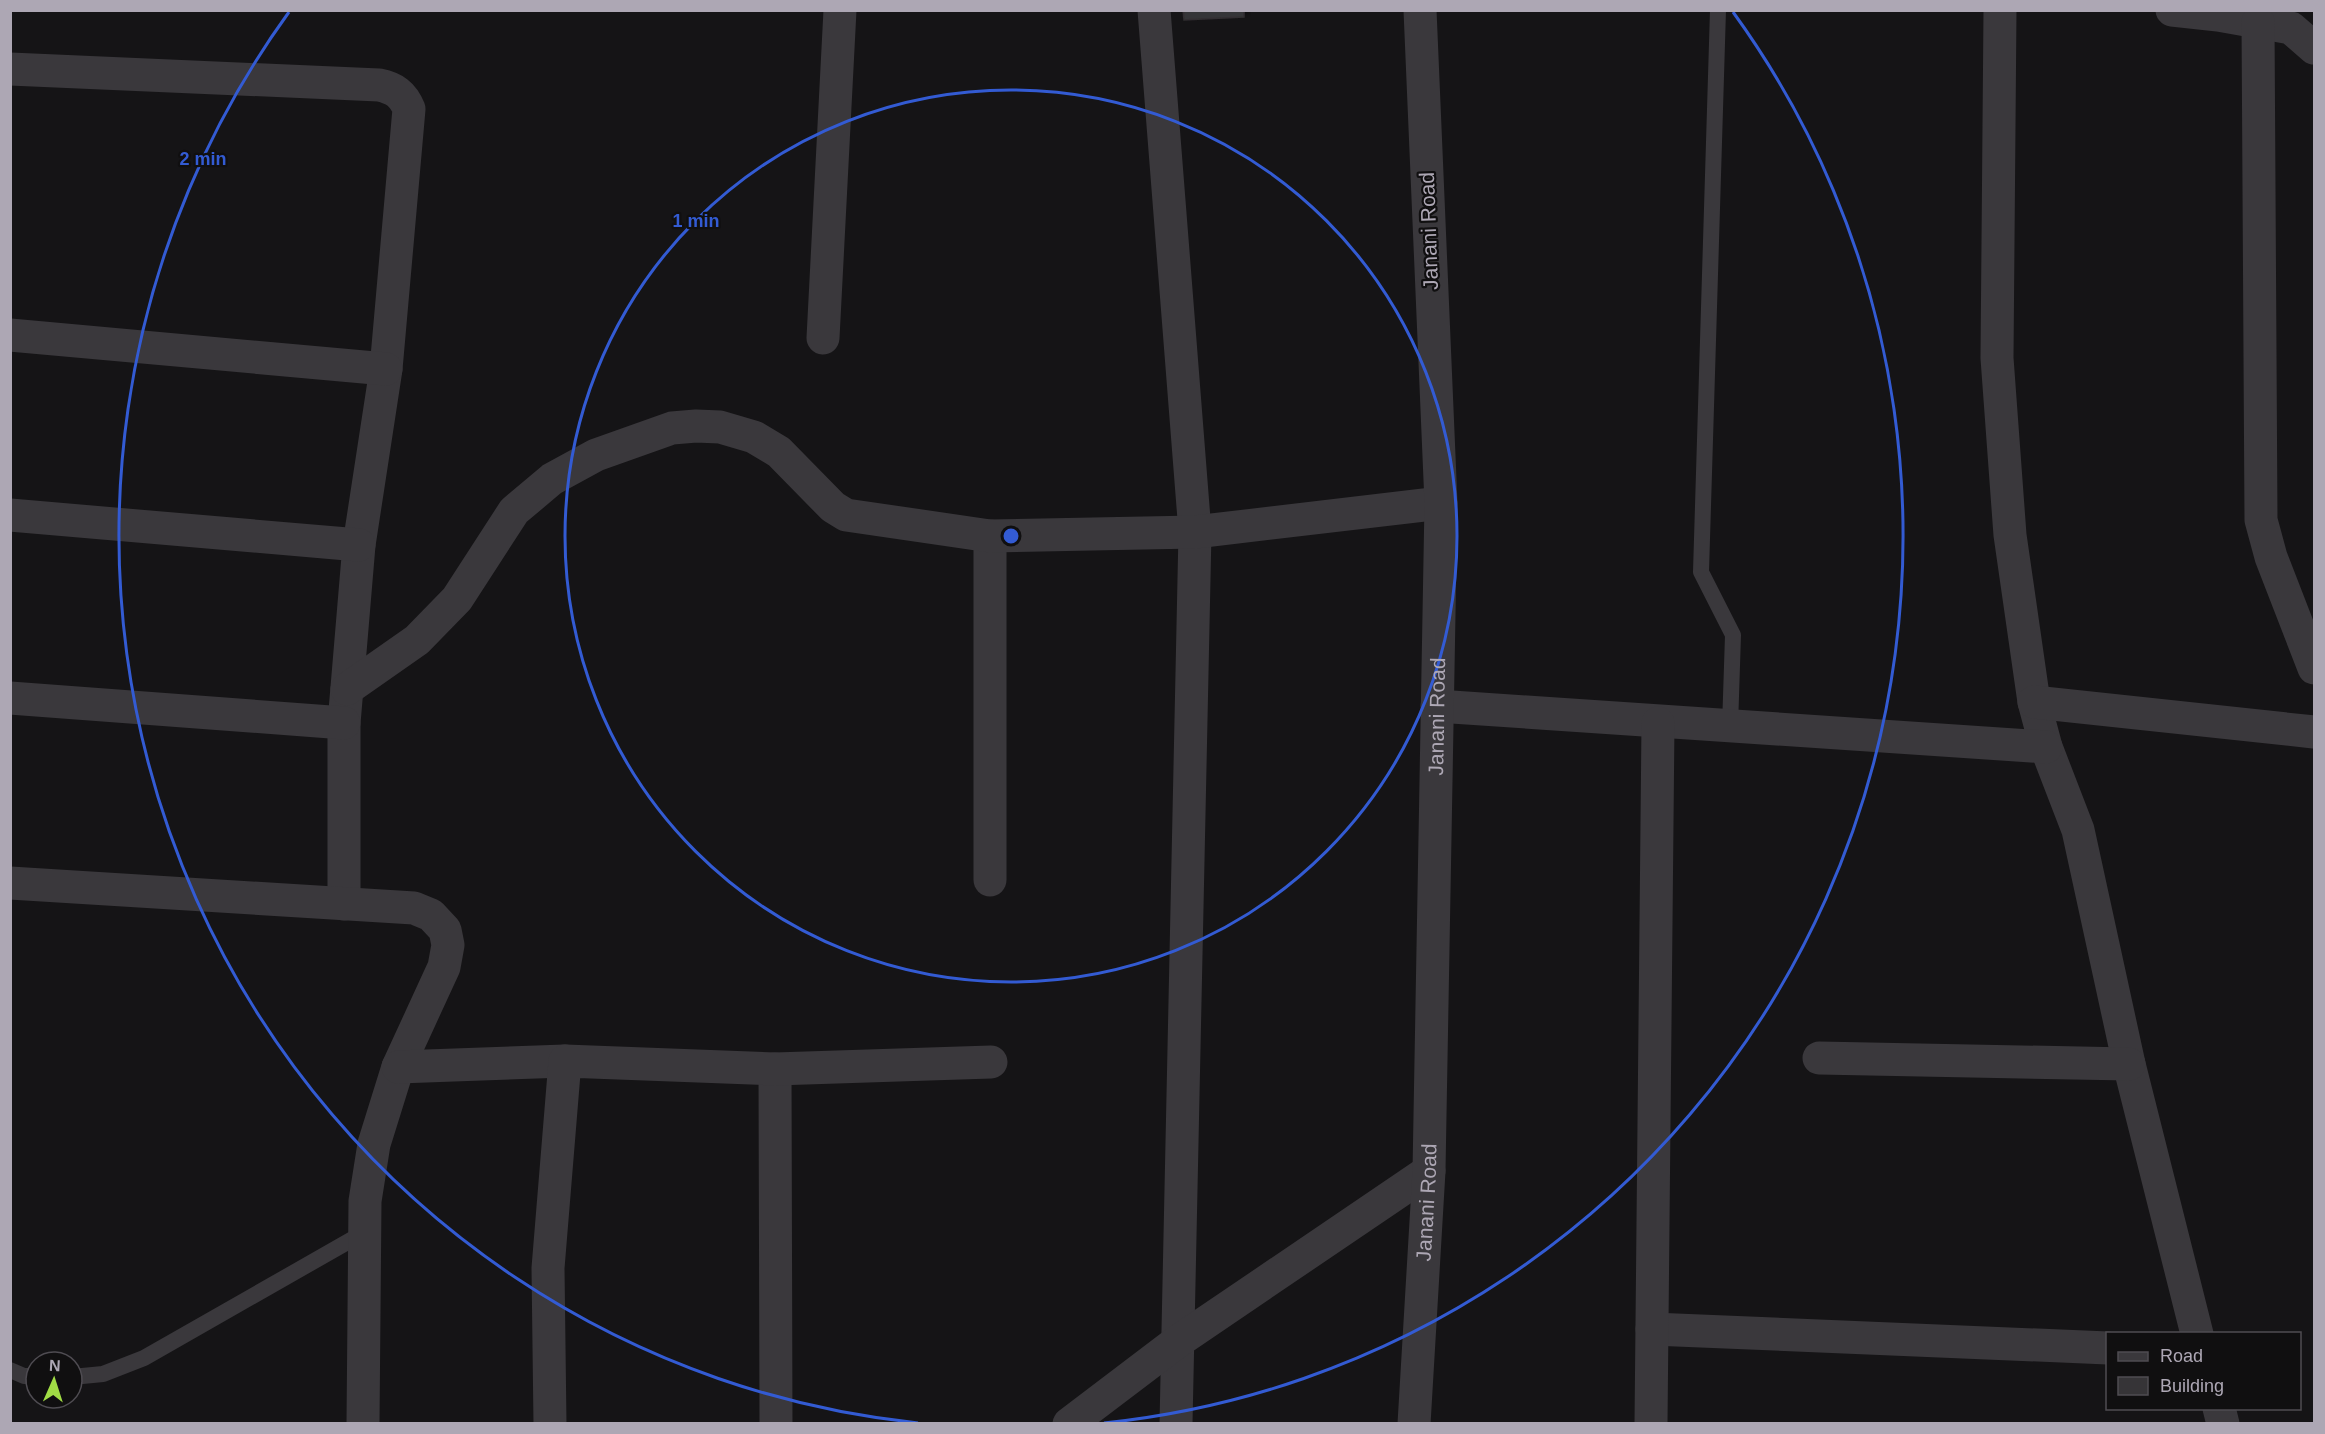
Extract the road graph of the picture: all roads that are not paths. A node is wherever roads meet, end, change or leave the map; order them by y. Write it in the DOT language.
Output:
graph roads {
  1 [pos="840,10"];
  2 [pos="1154,10"];
  3 [pos="1420,10"];
  4 [pos="1718,10"];
  5 [pos="2000,10"];
  6 [pos="2172,10"];
  7 [pos="2218,13"];
  8 [pos="2258,22"];
  9 [pos="2307,31"];
  10 [pos="10,69"];
  11 [pos="10,335"];
  12 [pos="823,338"];
  13 [pos="386,369"];
  14 [pos="1441,503"];
  15 [pos="10,515"];
  16 [pos="1195,532"];
  17 [pos="990,536"];
  18 [pos="359,545"];
  19 [pos="2314,668"];
  20 [pos="347,688"];
  21 [pos="10,698"];
  22 [pos="2034,702"];
  23 [pos="1437,706"];
  24 [pos="344,723"];
  25 [pos="1658,723"];
  26 [pos="1730,727"];
  27 [pos="2314,732"];
  28 [pos="2046,747"];
  29 [pos="990,880"];
  30 [pos="10,883"];
  31 [pos="344,904"];
  32 [pos="1819,1058"];
  33 [pos="565,1061"];
  34 [pos="991,1062"];
  35 [pos="2129,1064"];
  36 [pos="398,1067"];
  37 [pos="775,1069"];
  38 [pos="1429,1171"];
  39 [pos="365,1232"];
  40 [pos="1652,1329"];
  41 [pos="2196,1332"];
  42 [pos="1177,1342"];
  43 [pos="2106,1347"];
  44 [pos="10,1370"];
  45 [pos="24,1376"];
  46 [pos="84,1376"];
  47 [pos="363,1424"];
  48 [pos="550,1424"];
  49 [pos="776,1424"];
  50 [pos="1069,1424"];
  51 [pos="1176,1424"];
  52 [pos="1414,1424"];
  53 [pos="1651,1424"];
  1 -- 12 [label="street"];
  2 -- 16 [label="street"];
  3 -- 14 [label="street, Janani Road"];
  4 -- 26 [label="lane"];
  5 -- 22 [label="street"];
  6 -- 7 [label="street"];
  7 -- 8 [label="street"];
  8 -- 9 [label="street"];
  8 -- 19 [label="street"];
  10 -- 13 [label="street"];
  11 -- 13 [label="street"];
  13 -- 18 [label="street"];
  14 -- 16 [label="street"];
  14 -- 23 [label="street, Janani Road"];
  15 -- 18 [label="street"];
  16 -- 17 [label="street"];
  16 -- 42 [label="street"];
  17 -- 20 [label="street"];
  17 -- 29 [label="street"];
  18 -- 20 [label="street"];
  20 -- 24 [label="street"];
  21 -- 24 [label="street"];
  22 -- 27 [label="street"];
  22 -- 28 [label="street"];
  23 -- 25 [label="street"];
  23 -- 38 [label="street, Janani Road"];
  24 -- 31 [label="street"];
  25 -- 26 [label="street"];
  25 -- 40 [label="street"];
  26 -- 28 [label="street"];
  28 -- 35 [label="street"];
  30 -- 31 [label="street"];
  31 -- 36 [label="street"];
  32 -- 35 [label="street"];
  33 -- 36 [label="street"];
  33 -- 37 [label="street"];
  33 -- 48 [label="street"];
  34 -- 37 [label="street"];
  35 -- 41 [label="street"];
  36 -- 39 [label="street"];
  37 -- 49 [label="street"];
  38 -- 42 [label="street"];
  38 -- 52 [label="street, Janani Road"];
  39 -- 46 [label="lane"];
  39 -- 47 [label="street"];
  40 -- 43 [label="street"];
  40 -- 53 [label="street"];
  42 -- 50 [label="street"];
  42 -- 51 [label="street"];
  44 -- 45 [label="lane"];
}
